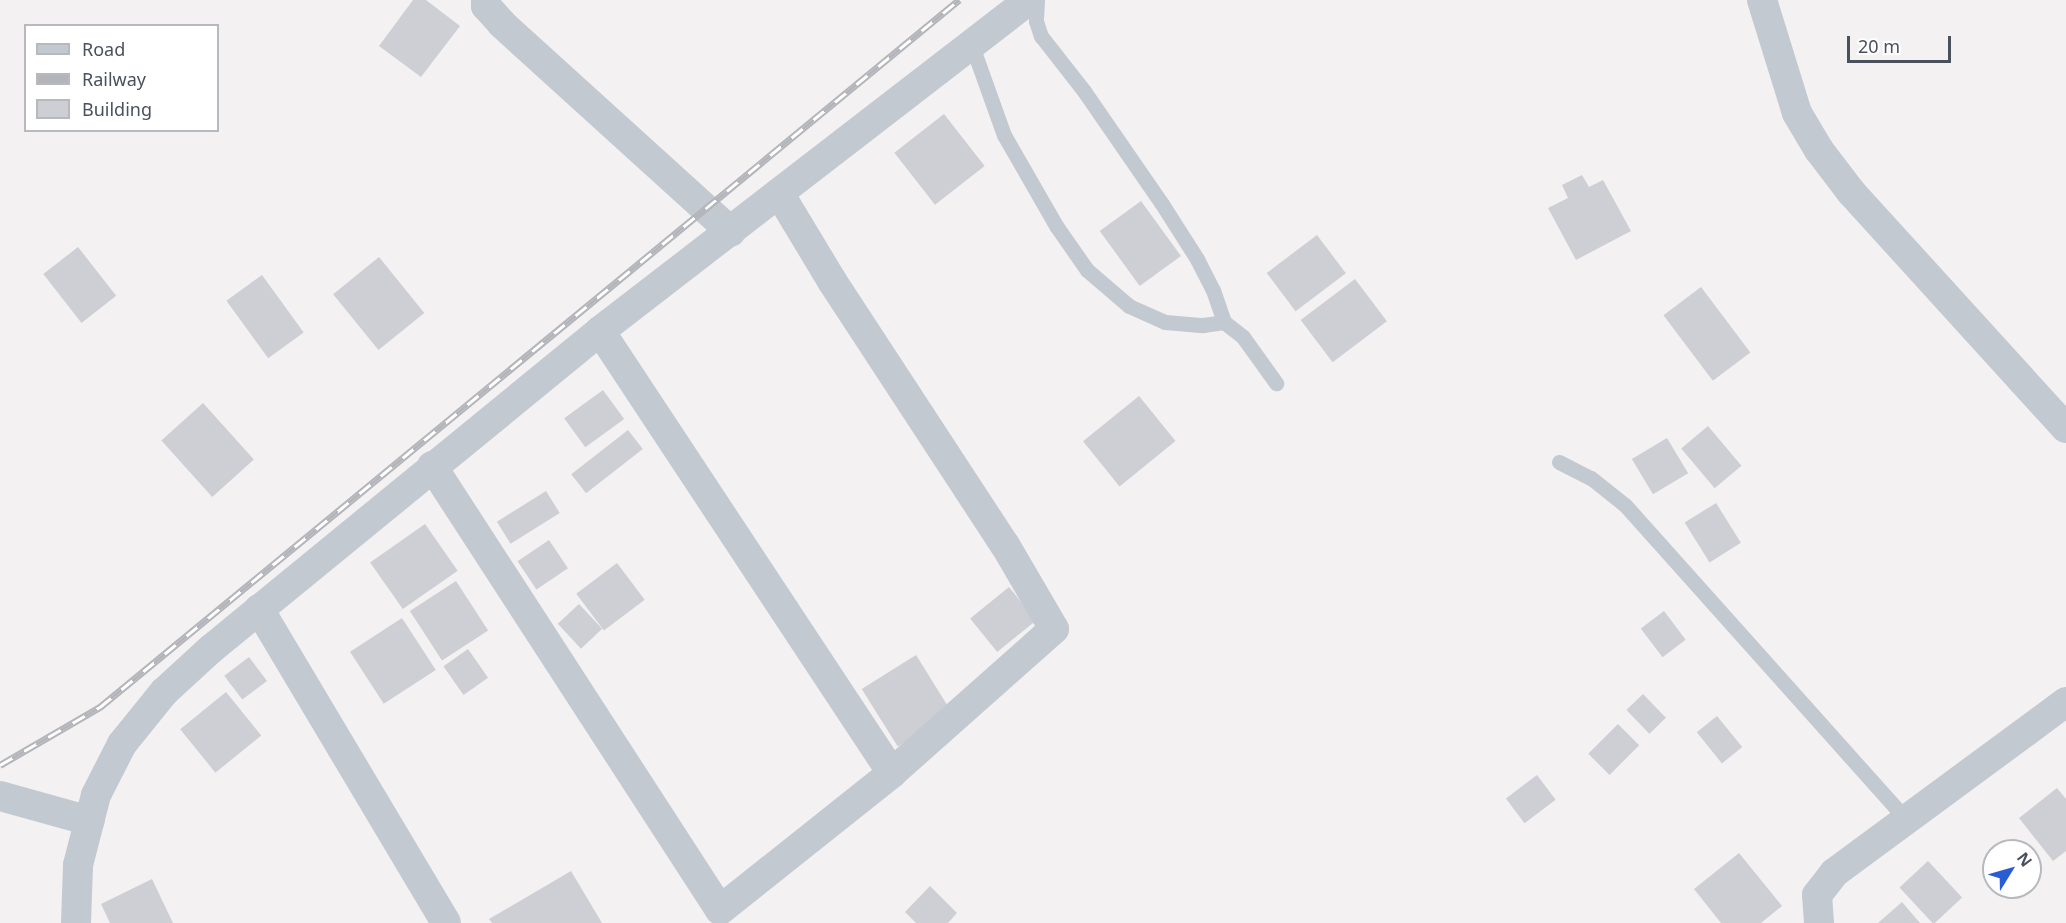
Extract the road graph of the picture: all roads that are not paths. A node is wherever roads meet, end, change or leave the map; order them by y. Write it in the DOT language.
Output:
graph roads {
  1 [pos="486,0"];
  2 [pos="1029,0"];
  3 [pos="1037,0"];
  4 [pos="1762,0"];
  5 [pos="971,43"];
  6 [pos="779,193"];
  7 [pos="731,232"];
  8 [pos="1224,322"];
  9 [pos="600,331"];
  10 [pos="1276,383"];
  11 [pos="2066,428"];
  12 [pos="1559,462"];
  13 [pos="432,466"];
  14 [pos="259,609"];
  15 [pos="2066,702"];
  16 [pos="892,773"];
  17 [pos="0,796"];
  18 [pos="1906,819"];
  19 [pos="90,821"];
  20 [pos="76,923"];
  21 [pos="446,923"];
  22 [pos="1819,923"];
  1 -- 7 [label="street"];
  2 -- 5 [label="street"];
  3 -- 8 [label="lane"];
  4 -- 11 [label="street"];
  5 -- 6 [label="street"];
  5 -- 8 [label="lane"];
  6 -- 7 [label="street"];
  6 -- 16 [label="street"];
  7 -- 9 [label="street"];
  8 -- 10 [label="lane"];
  9 -- 13 [label="street"];
  9 -- 16 [label="street"];
  12 -- 18 [label="lane"];
  13 -- 14 [label="street"];
  13 -- 16 [label="street"];
  14 -- 19 [label="street"];
  14 -- 21 [label="street"];
  15 -- 18 [label="street"];
  17 -- 19 [label="street"];
  18 -- 22 [label="street"];
  19 -- 20 [label="street"];
}
